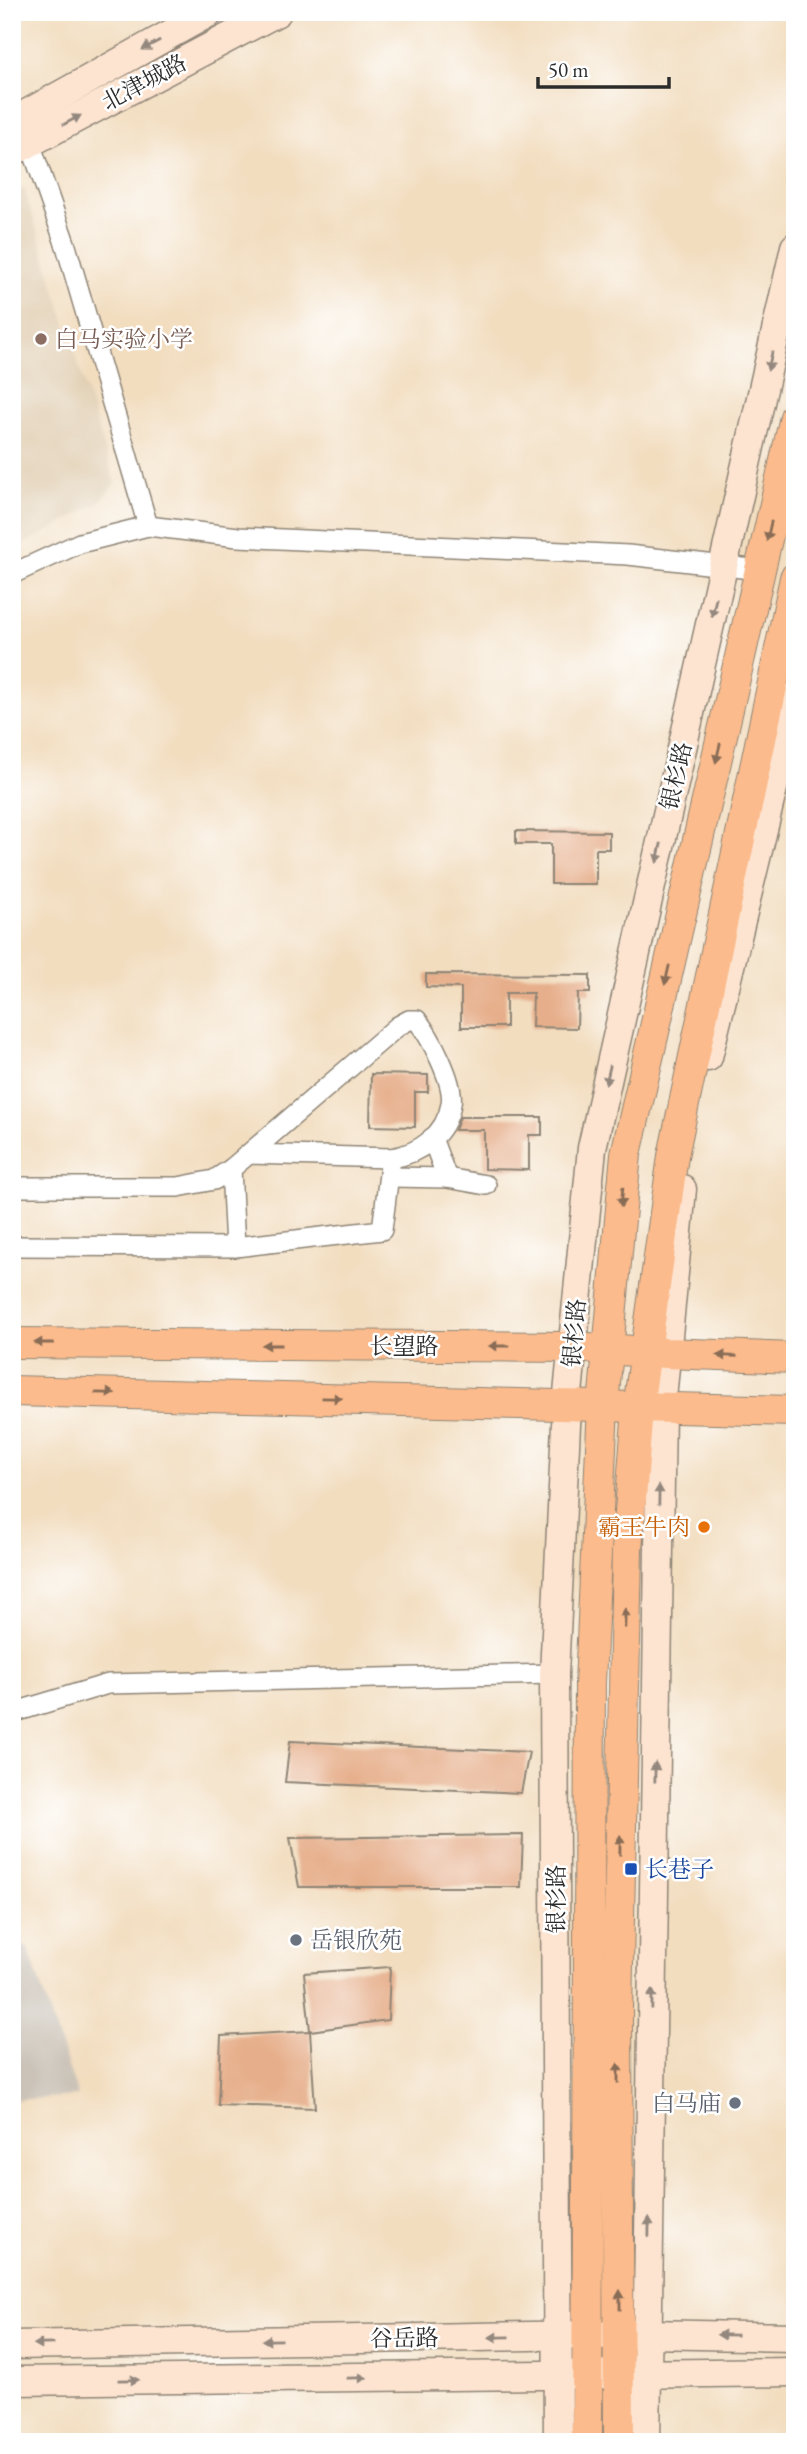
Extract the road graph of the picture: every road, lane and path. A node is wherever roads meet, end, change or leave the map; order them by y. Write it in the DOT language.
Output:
graph roads {
  1 [pos="211,12"];
  2 [pos="277,12"];
  3 [pos="18,139"];
  4 [pos="795,247"];
  5 [pos="795,417"];
  6 [pos="148,526"];
  7 [pos="723,566"];
  8 [pos="760,570"];
  9 [pos="12,573"];
  10 [pos="795,578"];
  11 [pos="795,697"];
  12 [pos="432,1139"];
  13 [pos="249,1154"];
  14 [pos="391,1168"];
  15 [pos="231,1169"];
  16 [pos="447,1178"];
  17 [pos="486,1185"];
  18 [pos="12,1188"];
  19 [pos="12,1245"];
  20 [pos="235,1247"];
  21 [pos="12,1343"];
  22 [pos="572,1347"];
  23 [pos="608,1350"];
  24 [pos="655,1353"];
  25 [pos="795,1358"];
  26 [pos="12,1391"];
  27 [pos="567,1404"];
  28 [pos="603,1405"];
  29 [pos="649,1408"];
  30 [pos="795,1412"];
  31 [pos="554,1674"];
  32 [pos="12,1713"];
  33 [pos="633,2334"];
  34 [pos="558,2336"];
  35 [pos="588,2336"];
  36 [pos="795,2337"];
  37 [pos="12,2344"];
  38 [pos="795,2372"];
  39 [pos="632,2374"];
  40 [pos="587,2375"];
  41 [pos="558,2376"];
  42 [pos="12,2381"];
  43 [pos="558,2442"];
  44 [pos="587,2442"];
  45 [pos="619,2442"];
  46 [pos="646,2442"];
  1 -- 3 [label="street, 北津城路, one-way"];
  3 -- 2 [label="street, 北津城路, one-way"];
  3 -- 6 [label="street"];
  4 -- 7 [label="street, 银杉路, one-way"];
  5 -- 8 [label="main road, 银杉路, one-way"];
  6 -- 7 [label="street"];
  6 -- 9 [label="street"];
  7 -- 8 [label="street"];
  7 -- 22 [label="street, 银杉路, one-way"];
  8 -- 23 [label="main road, 银杉路, one-way"];
  10 -- 24 [label="main road"];
  11 -- 24 [label="street"];
  12 -- 13 [label="street"];
  12 -- 14 [label="street"];
  12 -- 16 [label="street"];
  13 -- 14 [label="street"];
  13 -- 15 [label="street"];
  14 -- 16 [label="street"];
  14 -- 20 [label="street"];
  15 -- 18 [label="street"];
  15 -- 20 [label="street"];
  16 -- 17 [label="street"];
  19 -- 20 [label="street"];
  22 -- 21 [label="main road, 长望路, one-way"];
  22 -- 23 [label="main road, 长望路"];
  22 -- 27 [label="street, 银杉路"];
  23 -- 24 [label="main road, 长望路"];
  23 -- 28 [label="main road, 银杉路"];
  25 -- 24 [label="main road, 长望路, one-way"];
  24 -- 29 [label="main road"];
  26 -- 27 [label="main road, one-way"];
  27 -- 28 [label="main road"];
  27 -- 31 [label="street, 银杉路"];
  28 -- 29 [label="main road"];
  28 -- 35 [label="main road, 银杉路"];
  29 -- 30 [label="main road"];
  33 -- 29 [label="main road, one-way"];
  31 -- 32 [label="street"];
  31 -- 34 [label="street, 银杉路"];
  33 -- 35 [label="street, 谷岳路"];
  36 -- 33 [label="street, 谷岳路, one-way"];
  33 -- 39 [label="main road"];
  34 -- 35 [label="street, 谷岳路"];
  34 -- 37 [label="street, 谷岳路, one-way"];
  34 -- 41 [label="street, 银杉路"];
  35 -- 40 [label="main road, 银杉路"];
  38 -- 39 [label="street"];
  39 -- 40 [label="street"];
  39 -- 45 [label="main road"];
  39 -- 46 [label="street"];
  40 -- 41 [label="street"];
  40 -- 44 [label="main road, 银杉路"];
  42 -- 41 [label="street, one-way"];
  41 -- 43 [label="street, 银杉路"];
}
